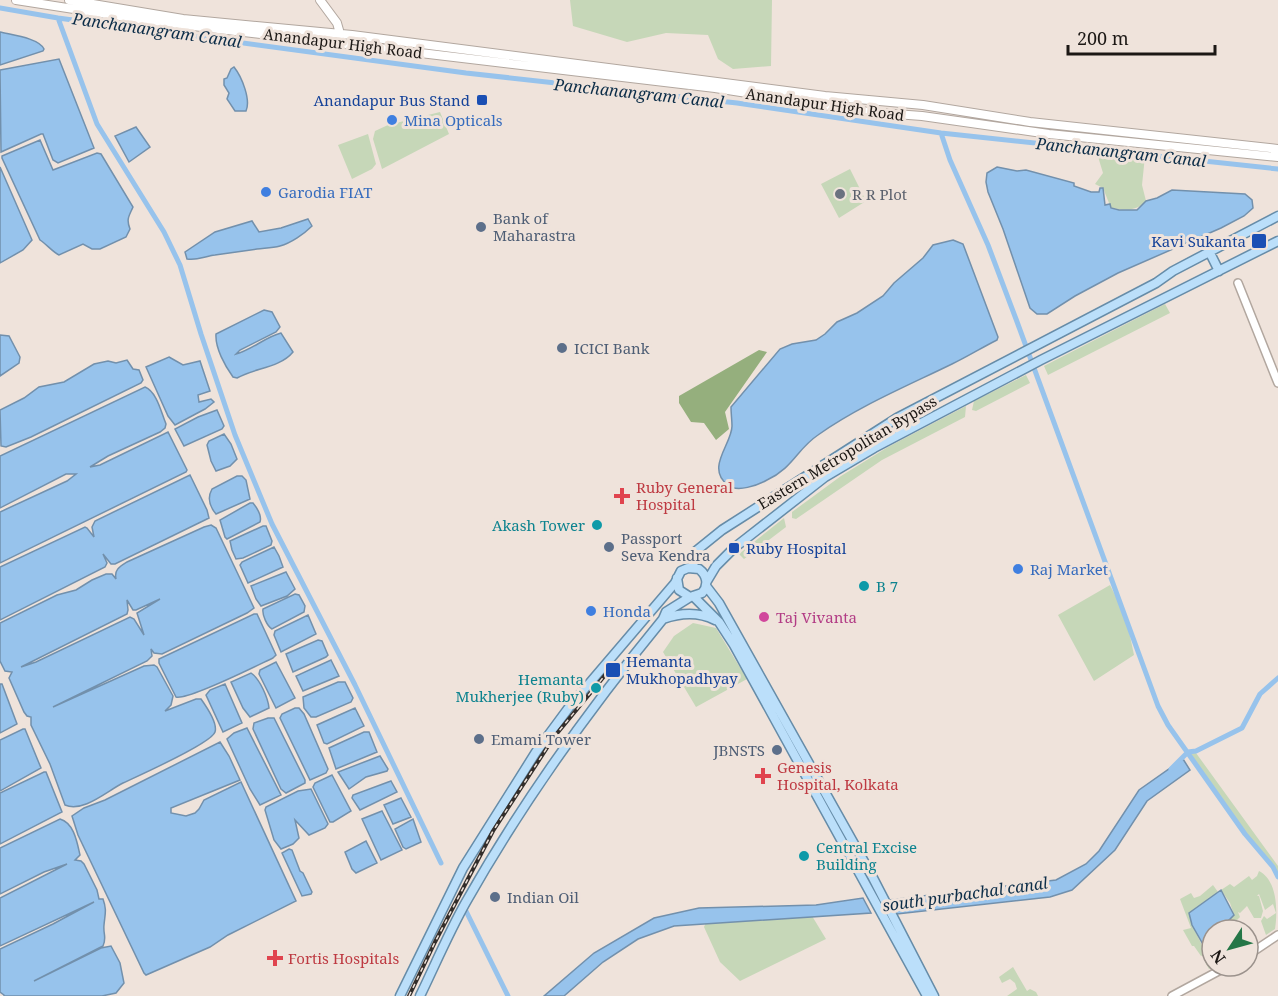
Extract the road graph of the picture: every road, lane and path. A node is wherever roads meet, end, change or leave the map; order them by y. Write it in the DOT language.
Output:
graph roads {
  1 [pos="16,0"];
  2 [pos="69,0"];
  3 [pos="320,0"];
  4 [pos="341,38"];
  5 [pos="1278,149"];
  6 [pos="1278,157"];
  7 [pos="1278,216"];
  8 [pos="1278,241"];
  9 [pos="1209,251"];
  10 [pos="1219,271"];
  11 [pos="1238,283"];
  12 [pos="1278,383"];
  13 [pos="693,567"];
  14 [pos="678,578"];
  15 [pos="706,583"];
  16 [pos="692,597"];
  17 [pos="663,619"];
  18 [pos="719,622"];
  19 [pos="877,895"];
  20 [pos="1278,935"];
  21 [pos="1260,947"];
  22 [pos="1206,978"];
  23 [pos="400,996"];
  24 [pos="420,996"];
  25 [pos="927,996"];
  26 [pos="934,996"];
  27 [pos="1172,996"];
  1 -- 4 [label="main road, Anandapur High Road"];
  2 -- 4 [label="main road, Anandapur High Road"];
  3 -- 4 [label="main road"];
  4 -- 5 [label="main road, Anandapur High Road"];
  4 -- 6 [label="main road, Anandapur High Road"];
  7 -- 9 [label="main road"];
  8 -- 10 [label="main road, Eastern Metropolitan Bypass"];
  9 -- 10 [label="main road"];
  9 -- 13 [label="main road, Eastern Metropolitan Bypass"];
  10 -- 15 [label="main road, Eastern Metropolitan Bypass"];
  11 -- 12 [label="street"];
  13 -- 14 [label="main road"];
  13 -- 15 [label="main road"];
  14 -- 16 [label="main road"];
  14 -- 23 [label="main road"];
  15 -- 16 [label="main road"];
  15 -- 19 [label="main road"];
  16 -- 17 [label="main road"];
  16 -- 18 [label="main road"];
  17 -- 18 [label="main road"];
  17 -- 24 [label="main road"];
  18 -- 19 [label="main road"];
  19 -- 25 [label="main road"];
  19 -- 26 [label="main road"];
  20 -- 21 [label="street"];
  22 -- 27 [label="street"];
}
